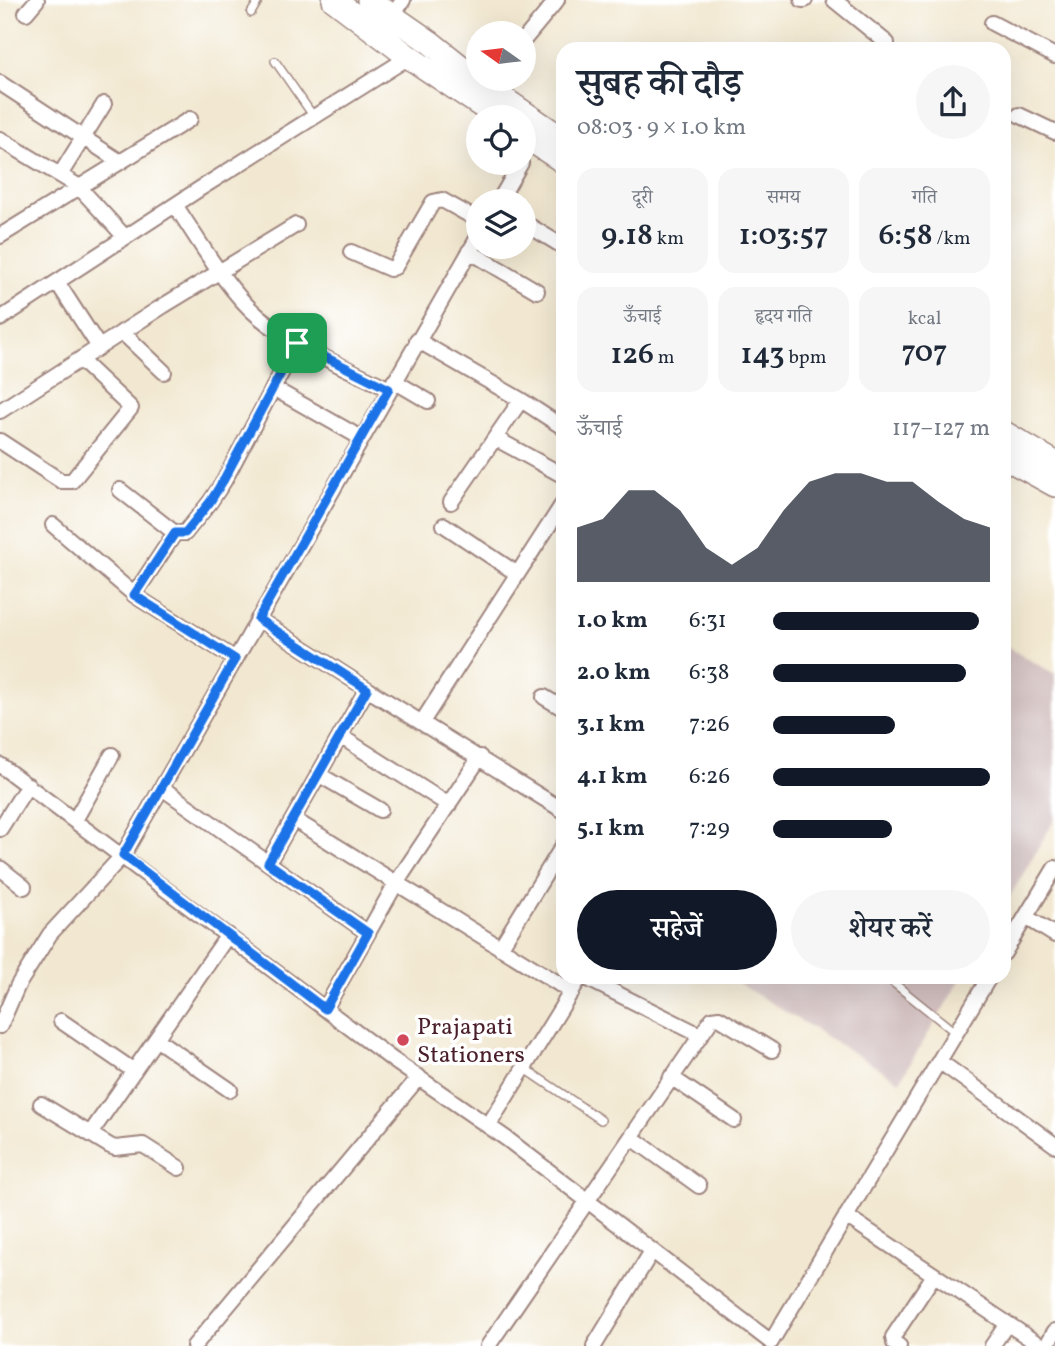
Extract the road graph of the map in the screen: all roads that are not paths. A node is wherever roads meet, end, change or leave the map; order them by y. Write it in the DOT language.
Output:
graph roads {
  1 [pos="37,0"];
  2 [pos="259,0"];
  3 [pos="334,0"];
  4 [pos="369,0"];
  5 [pos="558,0"];
  6 [pos="834,0"];
  7 [pos="398,8"];
  8 [pos="26,13"];
  9 [pos="251,13"];
  10 [pos="992,23"];
  11 [pos="536,26"];
  12 [pos="886,42"];
  13 [pos="431,43"];
  14 [pos="1055,56"];
  15 [pos="409,57"];
  16 [pos="275,61"];
  17 [pos="466,68"];
  18 [pos="0,83"];
  19 [pos="499,91"];
  20 [pos="104,104"];
  21 [pos="480,105"];
  22 [pos="1019,116"];
  23 [pos="314,117"];
  24 [pos="190,118"];
  25 [pos="1055,132"];
  26 [pos="556,134"];
  27 [pos="84,136"];
  28 [pos="0,139"];
  29 [pos="536,153"];
  30 [pos="556,160"];
  31 [pos="119,161"];
  32 [pos="60,175"];
  33 [pos="78,186"];
  34 [pos="175,205"];
  35 [pos="466,213"];
  36 [pos="296,225"];
  37 [pos="536,230"];
  38 [pos="0,236"];
  39 [pos="125,237"];
  40 [pos="556,242"];
  41 [pos="351,252"];
  42 [pos="466,256"];
  43 [pos="483,259"];
  44 [pos="219,272"];
  45 [pos="57,282"];
  46 [pos="537,291"];
  47 [pos="0,319"];
  48 [pos="122,332"];
  49 [pos="417,340"];
  50 [pos="297,343"];
  51 [pos="99,347"];
  52 [pos="80,360"];
  53 [pos="163,372"];
  54 [pos="392,385"];
  55 [pos="273,388"];
  56 [pos="521,400"];
  57 [pos="428,401"];
  58 [pos="0,411"];
  59 [pos="556,423"];
  60 [pos="1011,437"];
  61 [pos="495,438"];
  62 [pos="361,439"];
  63 [pos="0,441"];
  64 [pos="1011,461"];
  65 [pos="1055,463"];
  66 [pos="556,472"];
  67 [pos="1055,485"];
  68 [pos="120,491"];
  69 [pos="451,502"];
  70 [pos="556,514"];
  71 [pos="444,525"];
  72 [pos="52,526"];
  73 [pos="175,533"];
  74 [pos="516,573"];
  75 [pos="134,595"];
  76 [pos="258,619"];
  77 [pos="235,659"];
  78 [pos="367,689"];
  79 [pos="544,697"];
  80 [pos="556,704"];
  81 [pos="422,722"];
  82 [pos="340,736"];
  83 [pos="113,755"];
  84 [pos="480,757"];
  85 [pos="0,765"];
  86 [pos="318,774"];
  87 [pos="28,785"];
  88 [pos="162,788"];
  89 [pos="449,805"];
  90 [pos="556,805"];
  91 [pos="380,810"];
  92 [pos="293,819"];
  93 [pos="75,820"];
  94 [pos="0,829"];
  95 [pos="123,855"];
  96 [pos="556,857"];
  97 [pos="268,863"];
  98 [pos="0,868"];
  99 [pos="1055,868"];
  100 [pos="395,885"];
  101 [pos="24,887"];
  102 [pos="1026,916"];
  103 [pos="368,933"];
  104 [pos="1055,935"];
  105 [pos="228,936"];
  106 [pos="1011,941"];
  107 [pos="500,948"];
  108 [pos="556,982"];
  109 [pos="559,984"];
  110 [pos="577,984"];
  111 [pos="598,984"];
  112 [pos="895,984"];
  113 [pos="985,984"];
  114 [pos="572,992"];
  115 [pos="325,1009"];
  116 [pos="61,1021"];
  117 [pos="0,1026"];
  118 [pos="956,1033"];
  119 [pos="700,1035"];
  120 [pos="156,1040"];
  121 [pos="772,1049"];
  122 [pos="939,1061"];
  123 [pos="524,1068"];
  124 [pos="134,1071"];
  125 [pos="419,1077"];
  126 [pos="671,1077"];
  127 [pos="230,1090"];
  128 [pos="41,1104"];
  129 [pos="601,1120"];
  130 [pos="734,1120"];
  131 [pos="488,1126"];
  132 [pos="90,1134"];
  133 [pos="631,1136"];
  134 [pos="1055,1144"];
  135 [pos="179,1168"];
  136 [pos="699,1186"];
  137 [pos="587,1202"];
  138 [pos="846,1216"];
  139 [pos="652,1251"];
  140 [pos="934,1275"];
  141 [pos="1007,1324"];
  142 [pos="1055,1331"];
  143 [pos="599,1344"];
  144 [pos="772,1345"];
  145 [pos="194,1346"];
  146 [pos="488,1346"];
  147 [pos="899,1346"];
  148 [pos="992,1346"];
  149 [pos="1043,1346"];
  1 -- 8 [label="street"];
  2 -- 9 [label="lane"];
  3 -- 15 [label="main road"];
  4 -- 7 [label="main road"];
  5 -- 11 [label="street"];
  6 -- 12 [label="street"];
  7 -- 13 [label="main road"];
  10 -- 14 [label="street"];
  13 -- 15 [label="street"];
  13 -- 17 [label="main road"];
  15 -- 21 [label="main road"];
  15 -- 23 [label="street"];
  16 -- 23 [label="lane"];
  18 -- 27 [label="street"];
  19 -- 26 [label="main road"];
  20 -- 27 [label="street"];
  22 -- 25 [label="street"];
  23 -- 34 [label="street"];
  24 -- 31 [label="street"];
  27 -- 31 [label="street"];
  27 -- 32 [label="street"];
  28 -- 32 [label="street"];
  29 -- 30 [label="main road"];
  31 -- 33 [label="street"];
  32 -- 33 [label="street"];
  33 -- 38 [label="street"];
  33 -- 39 [label="street"];
  34 -- 39 [label="street"];
  34 -- 44 [label="street"];
  35 -- 41 [label="street"];
  36 -- 44 [label="street"];
  37 -- 40 [label="street"];
  39 -- 45 [label="street"];
  42 -- 49 [label="street"];
  43 -- 46 [label="street"];
  44 -- 48 [label="street"];
  44 -- 50 [label="street"];
  45 -- 47 [label="street"];
  45 -- 51 [label="street"];
  48 -- 51 [label="street"];
  48 -- 53 [label="street"];
  49 -- 54 [label="street"];
  49 -- 56 [label="street"];
  50 -- 54 [label="street"];
  50 -- 55 [label="street"];
  51 -- 52 [label="street"];
  52 -- 58 [label="street"];
  52 -- 63 [label="street"];
  54 -- 57 [label="street"];
  54 -- 62 [label="street"];
  55 -- 62 [label="street"];
  55 -- 73 [label="street"];
  56 -- 59 [label="street"];
  56 -- 61 [label="street"];
  60 -- 65 [label="main road"];
  61 -- 66 [label="street"];
  61 -- 69 [label="street"];
  62 -- 76 [label="street"];
  64 -- 67 [label="main road"];
  68 -- 73 [label="street"];
  70 -- 74 [label="street"];
  71 -- 74 [label="street"];
  72 -- 75 [label="street"];
  73 -- 75 [label="street"];
  74 -- 81 [label="street"];
  75 -- 77 [label="street"];
  76 -- 77 [label="street"];
  76 -- 78 [label="street"];
  77 -- 88 [label="street"];
  78 -- 81 [label="street"];
  78 -- 82 [label="street"];
  79 -- 80 [label="street"];
  81 -- 84 [label="street"];
  82 -- 86 [label="street"];
  82 -- 89 [label="street"];
  83 -- 93 [label="street"];
  84 -- 89 [label="street"];
  84 -- 90 [label="street"];
  85 -- 87 [label="street"];
  86 -- 91 [label="street"];
  86 -- 92 [label="street"];
  87 -- 93 [label="street"];
  87 -- 94 [label="street"];
  88 -- 95 [label="street"];
  88 -- 97 [label="street"];
  89 -- 100 [label="street"];
  92 -- 97 [label="street"];
  92 -- 100 [label="street"];
  93 -- 95 [label="street"];
  95 -- 105 [label="street"];
  95 -- 117 [label="street"];
  96 -- 107 [label="street"];
  97 -- 103 [label="street"];
  98 -- 101 [label="street"];
  99 -- 102 [label="street"];
  100 -- 103 [label="street"];
  100 -- 107 [label="street"];
  102 -- 104 [label="street"];
  102 -- 106 [label="street"];
  103 -- 115 [label="street"];
  105 -- 115 [label="street"];
  105 -- 120 [label="street"];
  107 -- 108 [label="street"];
  109 -- 114 [label="street"];
  110 -- 114 [label="street"];
  111 -- 119 [label="street"];
  112 -- 118 [label="lane"];
  113 -- 118 [label="street"];
  114 -- 123 [label="street"];
  115 -- 125 [label="street"];
  116 -- 124 [label="street"];
  118 -- 122 [label="street"];
  119 -- 121 [label="street"];
  119 -- 126 [label="street"];
  120 -- 124 [label="street"];
  120 -- 127 [label="street"];
  122 -- 134 [label="street"];
  122 -- 138 [label="street"];
  123 -- 129 [label="lane"];
  123 -- 131 [label="street"];
  124 -- 132 [label="street"];
  125 -- 131 [label="street"];
  125 -- 145 [label="street"];
  126 -- 130 [label="street"];
  126 -- 133 [label="street"];
  128 -- 132 [label="street"];
  131 -- 137 [label="street"];
  132 -- 135 [label="street"];
  133 -- 136 [label="street"];
  133 -- 137 [label="street"];
  137 -- 139 [label="street"];
  137 -- 146 [label="street"];
  138 -- 140 [label="street"];
  138 -- 144 [label="street"];
  139 -- 143 [label="street"];
  139 -- 144 [label="street"];
  140 -- 141 [label="street"];
  140 -- 147 [label="street"];
  141 -- 148 [label="street"];
  141 -- 149 [label="street"];
  142 -- 149 [label="street"];
}
